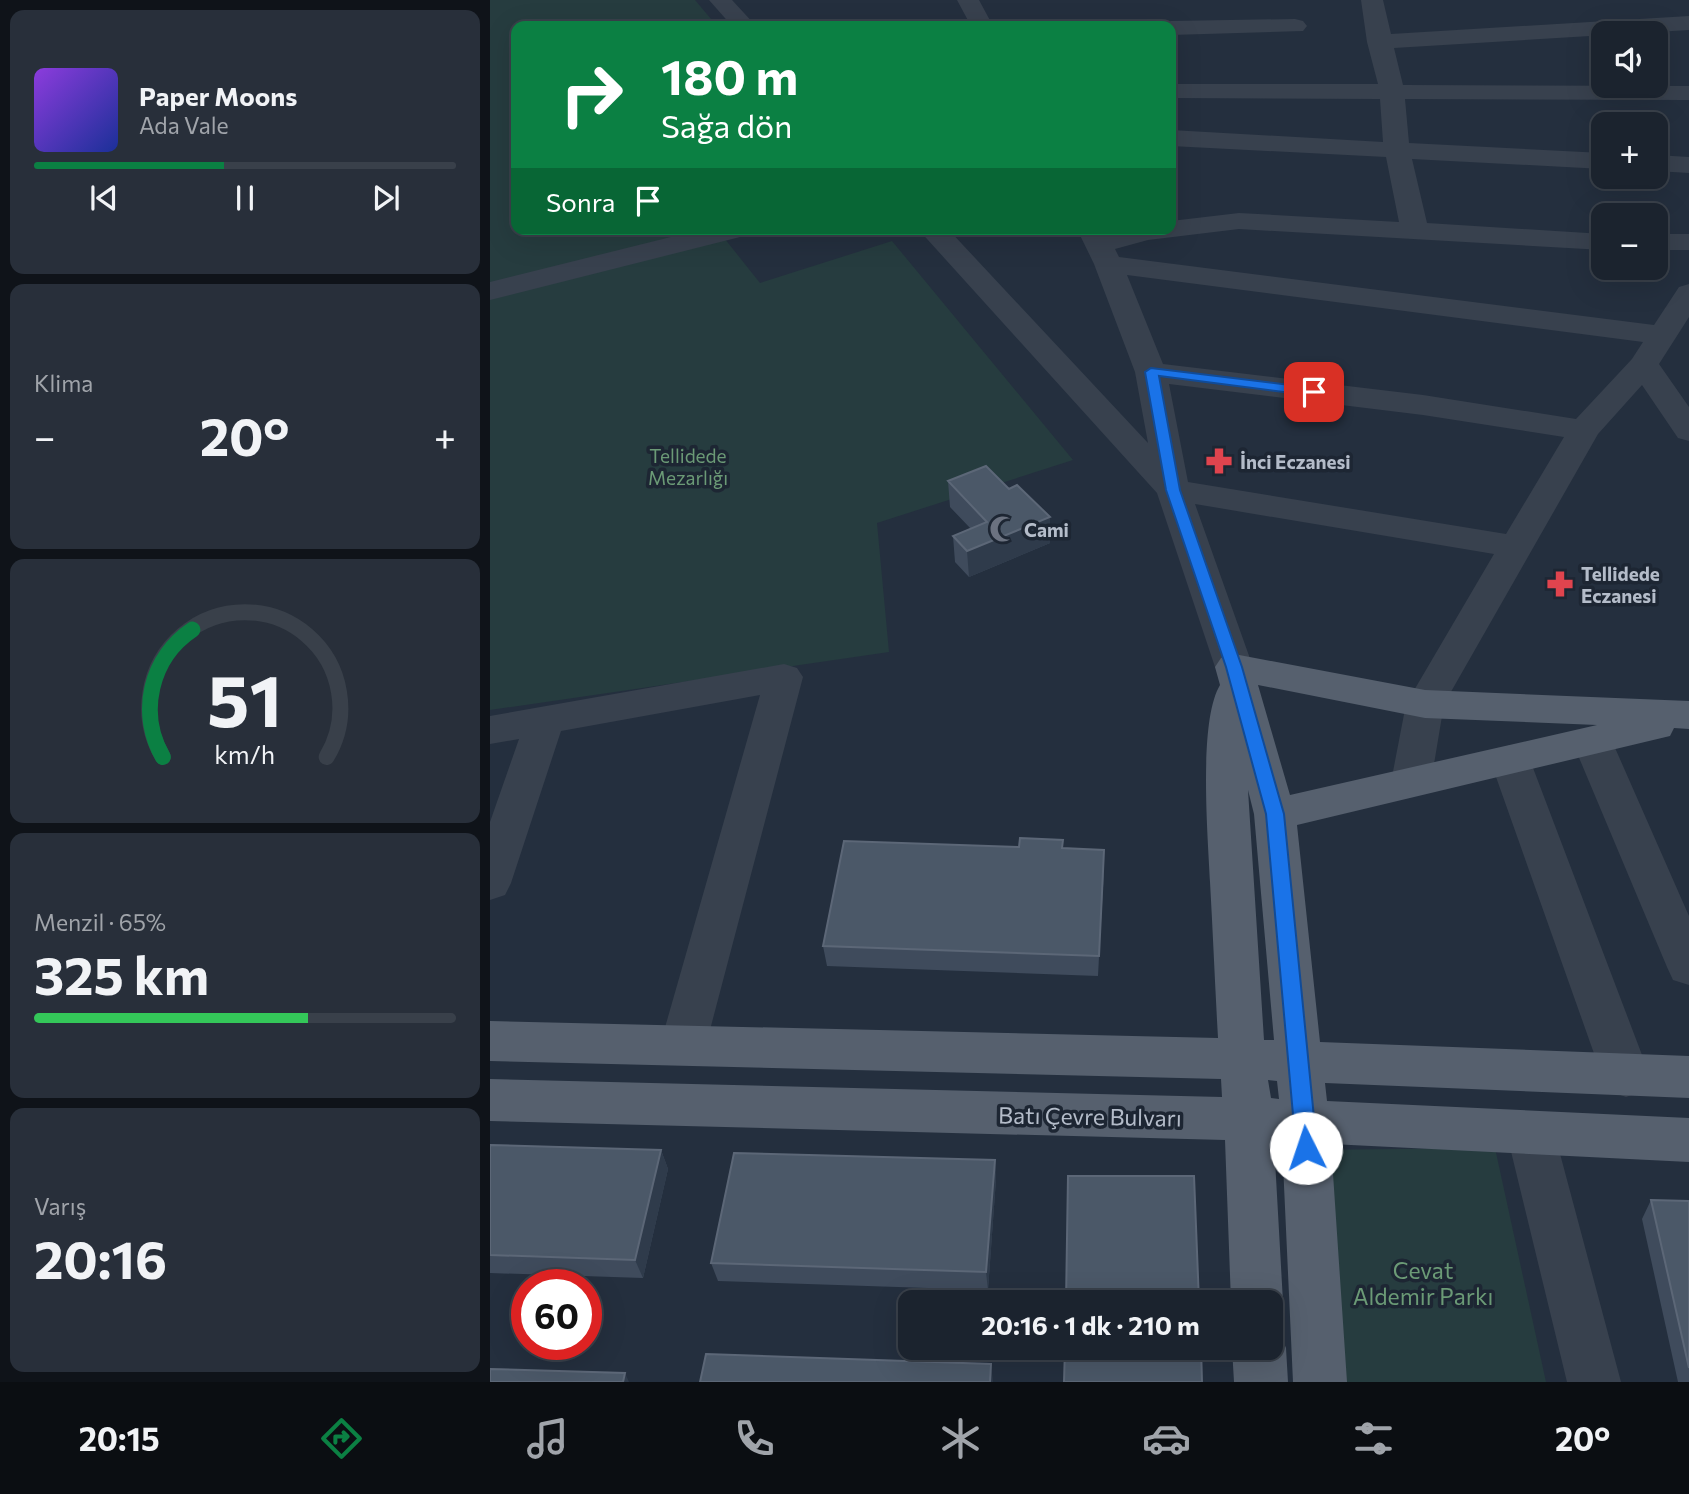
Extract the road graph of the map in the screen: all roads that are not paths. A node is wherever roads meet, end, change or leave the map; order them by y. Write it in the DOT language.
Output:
graph roads {
  1 [pos="720,0"];
  2 [pos="968,0"];
  3 [pos="1372,0"];
  4 [pos="739,21"];
  5 [pos="979,21"];
  6 [pos="1689,23"];
  7 [pos="1295,26"];
  8 [pos="1176,28"];
  9 [pos="1379,42"];
  10 [pos="1176,91"];
  11 [pos="1392,91"];
  12 [pos="1689,93"];
  13 [pos="1176,138"];
  14 [pos="1397,150"];
  15 [pos="1591,160"];
  16 [pos="1668,164"];
  17 [pos="1689,165"];
  18 [pos="1176,229"];
  19 [pos="1415,231"];
  20 [pos="714,235"];
  21 [pos="938,235"];
  22 [pos="1138,235"];
  23 [pos="1591,241"];
  24 [pos="1668,242"];
  25 [pos="1689,242"];
  26 [pos="1099,246"];
  27 [pos="490,291"];
  28 [pos="1689,293"];
  29 [pos="1662,335"];
  30 [pos="1644,364"];
  31 [pos="1151,372"];
  32 [pos="1584,429"];
  33 [pos="1689,431"];
  34 [pos="1173,490"];
  35 [pos="1516,547"];
  36 [pos="1234,667"];
  37 [pos="1425,704"];
  38 [pos="1689,717"];
  39 [pos="545,721"];
  40 [pos="490,730"];
  41 [pos="1592,741"];
  42 [pos="1510,760"];
  43 [pos="1411,782"];
  44 [pos="1275,814"];
  45 [pos="1228,822"];
  46 [pos="490,883"];
  47 [pos="1689,967"];
  48 [pos="490,1041"];
  49 [pos="683,1045"];
  50 [pos="1242,1059"];
  51 [pos="1298,1063"];
  52 [pos="1626,1076"];
  53 [pos="1689,1077"];
  54 [pos="490,1100"];
  55 [pos="1249,1119"];
  56 [pos="1305,1122"];
  57 [pos="1531,1135"];
  58 [pos="1689,1140"];
  59 [pos="1256,1290"];
  60 [pos="1260,1360"];
  61 [pos="1261,1382"];
  62 [pos="1320,1382"];
  63 [pos="1594,1382"];
  1 -- 4 [label="street"];
  2 -- 5 [label="street"];
  3 -- 9 [label="street"];
  6 -- 9 [label="street"];
  7 -- 8 [label="street"];
  9 -- 11 [label="street"];
  10 -- 11 [label="street"];
  11 -- 12 [label="street"];
  11 -- 14 [label="street"];
  13 -- 14 [label="street"];
  14 -- 15 [label="street"];
  14 -- 19 [label="street"];
  16 -- 17 [label="street"];
  18 -- 19 [label="street"];
  19 -- 23 [label="street"];
  20 -- 27 [label="street"];
  21 -- 34 [label="street"];
  22 -- 26 [label="street"];
  24 -- 25 [label="street"];
  26 -- 29 [label="street"];
  26 -- 31 [label="street"];
  28 -- 29 [label="street"];
  29 -- 30 [label="street"];
  30 -- 32 [label="street"];
  30 -- 33 [label="street"];
  31 -- 32 [label="street"];
  31 -- 34 [label="street"];
  32 -- 35 [label="street"];
  34 -- 35 [label="street"];
  34 -- 36 [label="street"];
  35 -- 37 [label="street"];
  36 -- 37 [label="main road"];
  36 -- 44 [label="main road"];
  36 -- 45 [label="main road"];
  37 -- 38 [label="main road"];
  37 -- 43 [label="street"];
  38 -- 41 [label="main road"];
  39 -- 40 [label="street"];
  39 -- 46 [label="street"];
  39 -- 49 [label="street"];
  41 -- 42 [label="main road"];
  41 -- 47 [label="street"];
  42 -- 43 [label="main road"];
  42 -- 52 [label="street"];
  43 -- 44 [label="main road"];
  44 -- 45 [label="street"];
  44 -- 51 [label="main road"];
  45 -- 50 [label="main road"];
  48 -- 49 [label="main road"];
  49 -- 50 [label="main road"];
  50 -- 51 [label="main road"];
  50 -- 55 [label="main road"];
  51 -- 52 [label="main road"];
  51 -- 56 [label="main road"];
  52 -- 53 [label="main road"];
  54 -- 55 [label="main road, Batı Çevre Bulvarı"];
  55 -- 56 [label="main road, Batı Çevre Bulvarı"];
  55 -- 59 [label="main road"];
  56 -- 57 [label="main road, Batı Çevre Bulvarı"];
  56 -- 62 [label="main road"];
  57 -- 58 [label="main road, Batı Çevre Bulvarı"];
  57 -- 63 [label="street"];
  60 -- 61 [label="main road"];
}
